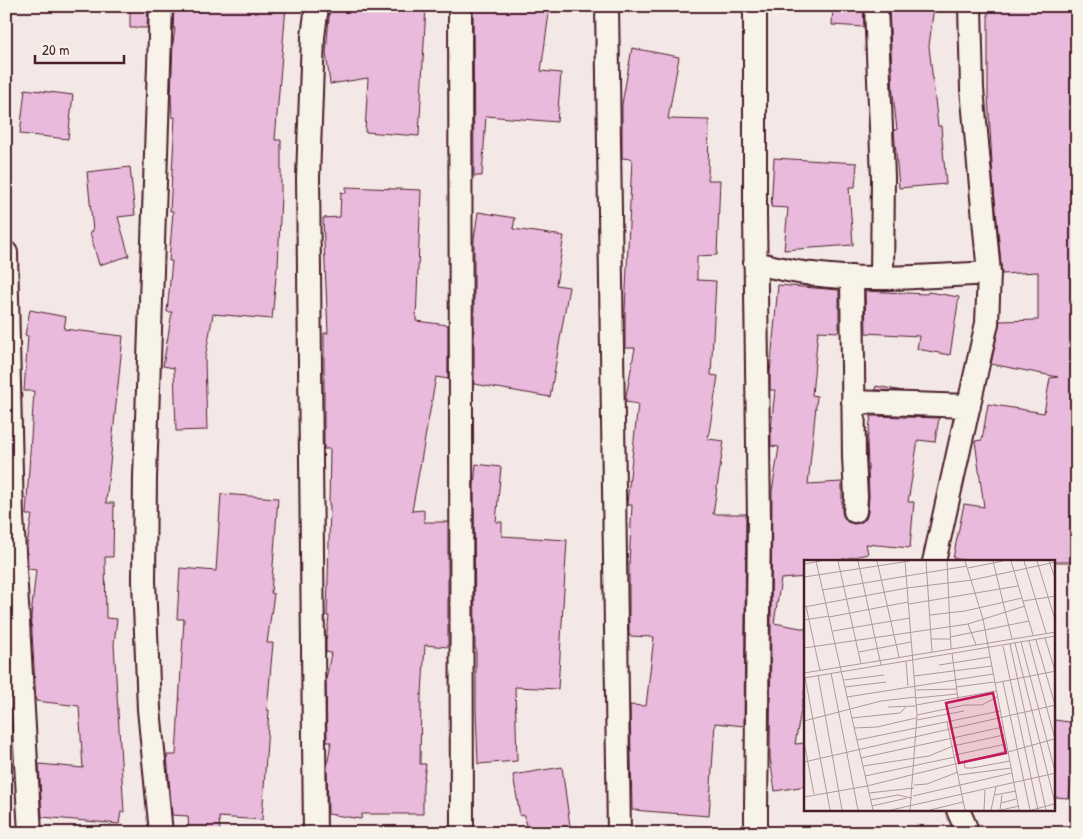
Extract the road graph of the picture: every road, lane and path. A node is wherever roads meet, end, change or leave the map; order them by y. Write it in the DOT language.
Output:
graph roads {
  1 [pos="161,6"];
  2 [pos="317,6"];
  3 [pos="460,6"];
  4 [pos="607,6"];
  5 [pos="755,6"];
  6 [pos="876,6"];
  7 [pos="970,6"];
  8 [pos="6,253"];
  9 [pos="755,263"];
  10 [pos="989,272"];
  11 [pos="852,278"];
  12 [pos="882,278"];
  13 [pos="854,402"];
  14 [pos="969,406"];
  15 [pos="855,512"];
  16 [pos="934,560"];
  17 [pos="959,812"];
  18 [pos="30,833"];
  19 [pos="162,833"];
  20 [pos="315,833"];
  21 [pos="462,833"];
  22 [pos="619,833"];
  23 [pos="756,833"];
  24 [pos="968,833"];
  1 -- 19 [label="street"];
  2 -- 20 [label="street"];
  3 -- 21 [label="street"];
  4 -- 22 [label="street"];
  5 -- 9 [label="street"];
  6 -- 12 [label="street"];
  7 -- 10 [label="street"];
  8 -- 18 [label="street"];
  9 -- 11 [label="street"];
  9 -- 23 [label="street"];
  10 -- 12 [label="street"];
  10 -- 14 [label="street"];
  11 -- 12 [label="street"];
  11 -- 13 [label="street"];
  13 -- 14 [label="street"];
  13 -- 15 [label="street"];
  14 -- 16 [label="street"];
  17 -- 24 [label="street"];
}
